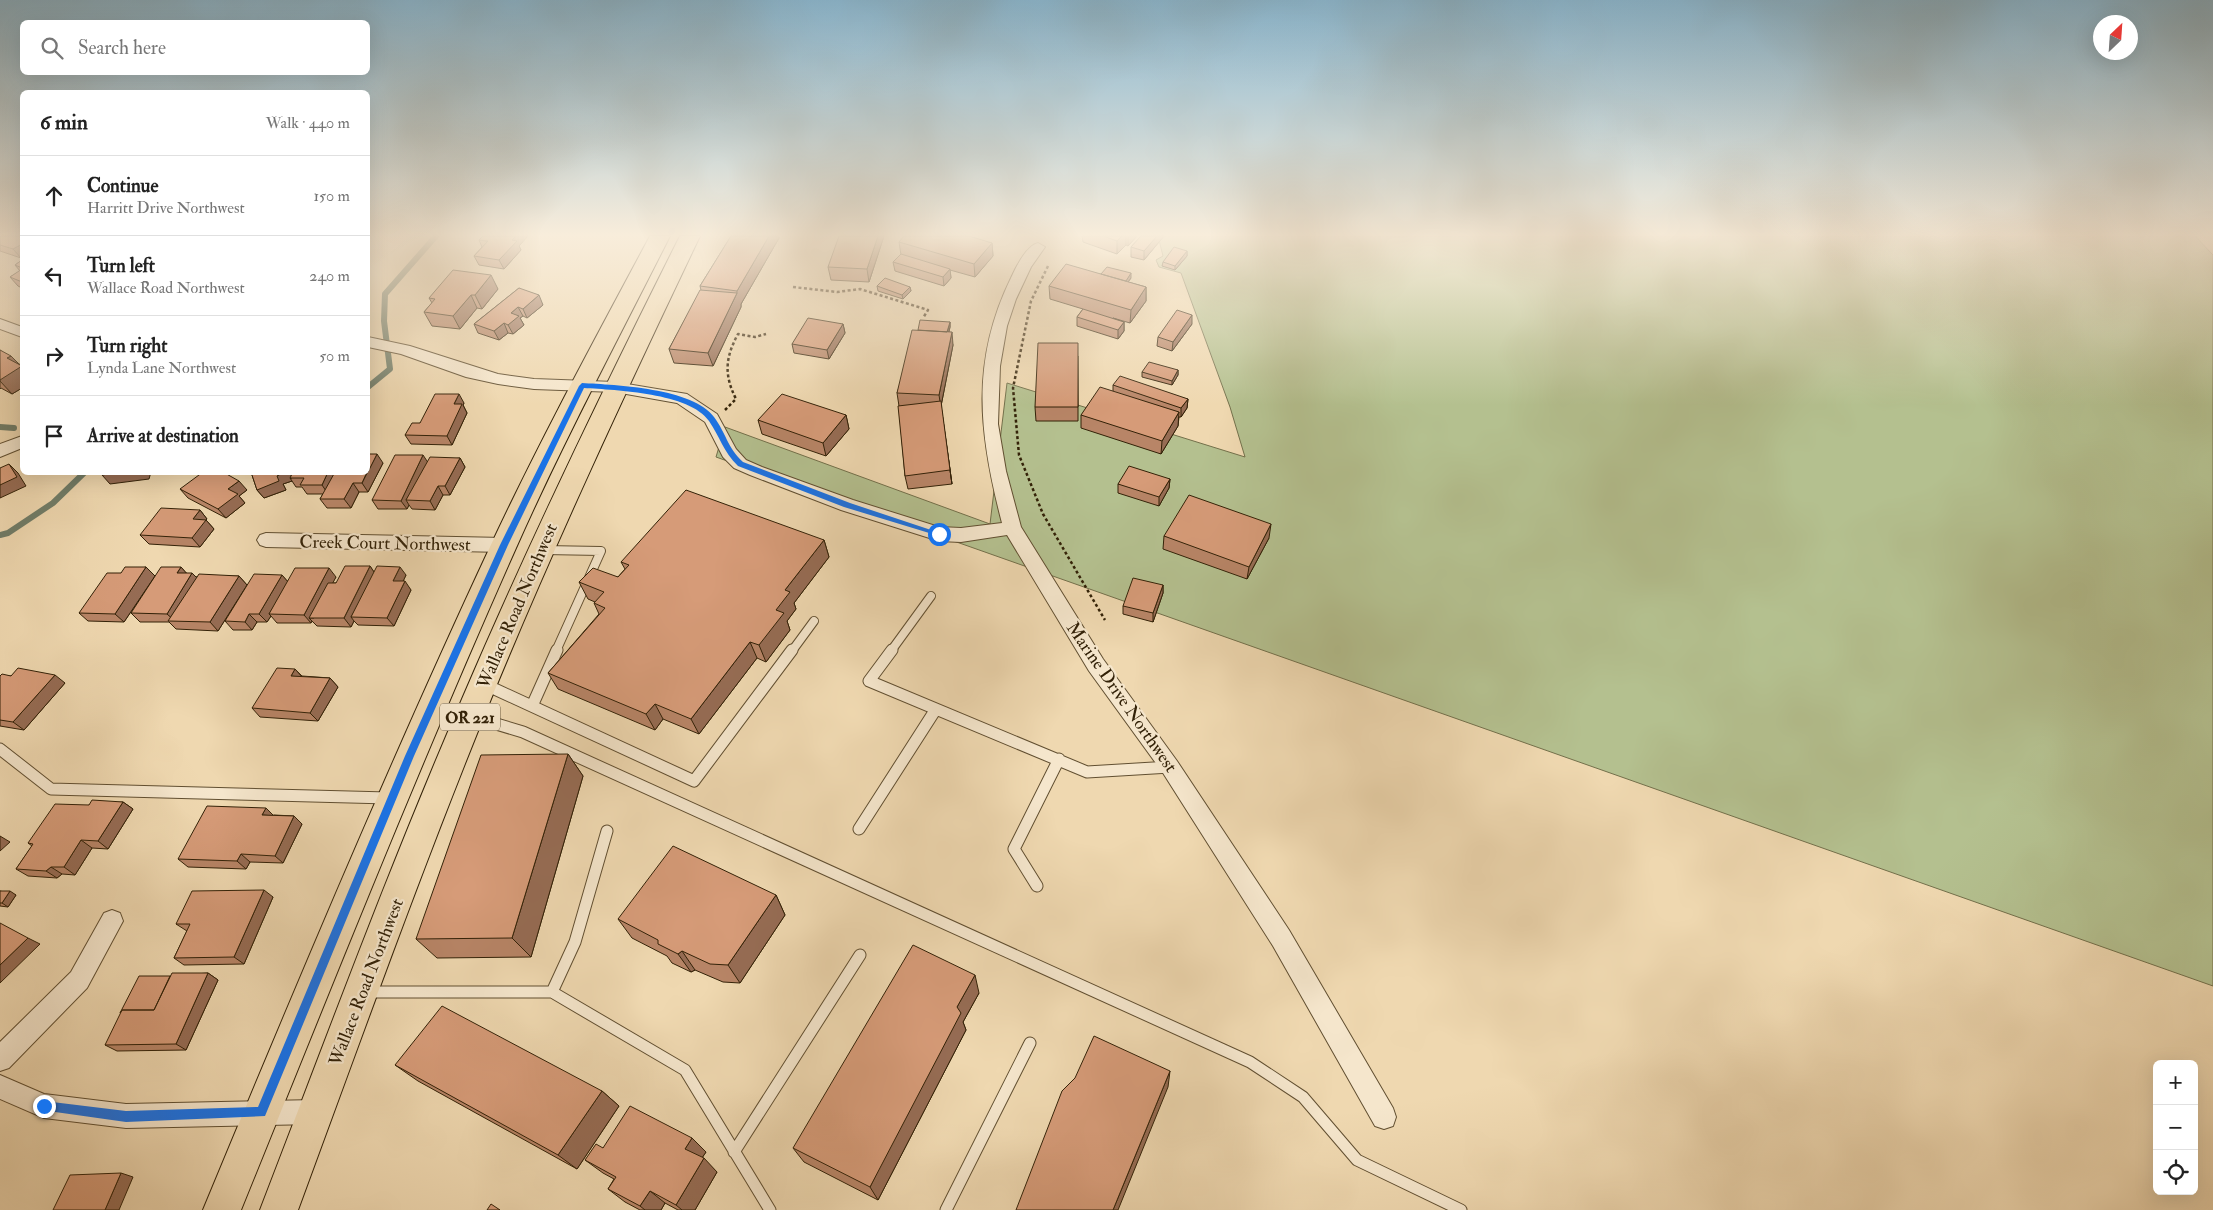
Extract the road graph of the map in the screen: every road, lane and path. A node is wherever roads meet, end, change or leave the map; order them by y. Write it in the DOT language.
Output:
graph roads {
  1 [pos="631,292"];
  2 [pos="662,292"];
  3 [pos="871,292"];
  4 [pos="1011,292"];
  5 [pos="1035,292"];
  6 [pos="923,318"];
  7 [pos="0,324"];
  8 [pos="20,331"];
  9 [pos="766,334"];
  10 [pos="370,342"];
  11 [pos="582,386"];
  12 [pos="615,387"];
  13 [pos="711,418"];
  14 [pos="1012,528"];
  15 [pos="266,540"];
  16 [pos="504,545"];
  17 [pos="540,550"];
  18 [pos="930,596"];
  19 [pos="1105,620"];
  20 [pos="814,621"];
  21 [pos="484,684"];
  22 [pos="532,706"];
  23 [pos="936,709"];
  24 [pos="470,716"];
  25 [pos="0,749"];
  26 [pos="1059,759"];
  27 [pos="1170,767"];
  28 [pos="392,799"];
  29 [pos="859,829"];
  30 [pos="606,831"];
  31 [pos="1036,886"];
  32 [pos="112,921"];
  33 [pos="860,955"];
  34 [pos="363,992"];
  35 [pos="552,992"];
  36 [pos="1030,1043"];
  37 [pos="0,1059"];
  38 [pos="0,1087"];
  39 [pos="261,1112"];
  40 [pos="316,1112"];
  41 [pos="1384,1117"];
  42 [pos="734,1152"];
  43 [pos="222,1210"];
  44 [pos="279,1210"];
  45 [pos="770,1210"];
  46 [pos="946,1210"];
  47 [pos="1461,1210"];
  1 -- 11 [label="main road, Wallace Road Northwest / OR 221"];
  2 -- 12 [label="main road, Wallace Road Northwest / OR 221"];
  3 -- 6 [label="path"];
  4 -- 14 [label="street, Marine Drive Northwest"];
  5 -- 19 [label="path"];
  7 -- 8 [label="street"];
  9 -- 13 [label="path"];
  10 -- 11 [label="street"];
  11 -- 12 [label="street"];
  11 -- 16 [label="main road, Wallace Road Northwest / OR 221"];
  12 -- 13 [label="street"];
  12 -- 17 [label="main road, Wallace Road Northwest / OR 221"];
  13 -- 14 [label="street"];
  14 -- 27 [label="street, Marine Drive Northwest"];
  15 -- 16 [label="street, Creek Court Northwest"];
  16 -- 28 [label="main road, Wallace Road Northwest / OR 221"];
  17 -- 21 [label="main road, Wallace Road Northwest / OR 221"];
  17 -- 22 [label="lane"];
  18 -- 23 [label="lane"];
  20 -- 22 [label="lane"];
  21 -- 22 [label="lane"];
  21 -- 24 [label="main road, Wallace Road Northwest / OR 221"];
  23 -- 26 [label="lane"];
  23 -- 29 [label="lane"];
  24 -- 34 [label="main road, Wallace Road Northwest / OR 221"];
  24 -- 47 [label="lane"];
  25 -- 28 [label="lane"];
  26 -- 27 [label="lane"];
  26 -- 31 [label="lane"];
  27 -- 41 [label="street, Marine Drive Northwest"];
  28 -- 39 [label="main road, Wallace Road Northwest / OR 221"];
  30 -- 35 [label="lane"];
  32 -- 37 [label="street"];
  33 -- 42 [label="lane"];
  34 -- 35 [label="lane"];
  34 -- 40 [label="main road, Wallace Road Northwest / OR 221"];
  35 -- 42 [label="lane"];
  36 -- 46 [label="lane"];
  38 -- 39 [label="street"];
  39 -- 40 [label="street"];
  39 -- 43 [label="main road, Wallace Road Northwest / OR 221"];
  40 -- 44 [label="main road, Wallace Road Northwest / OR 221"];
  42 -- 45 [label="lane"];
}
